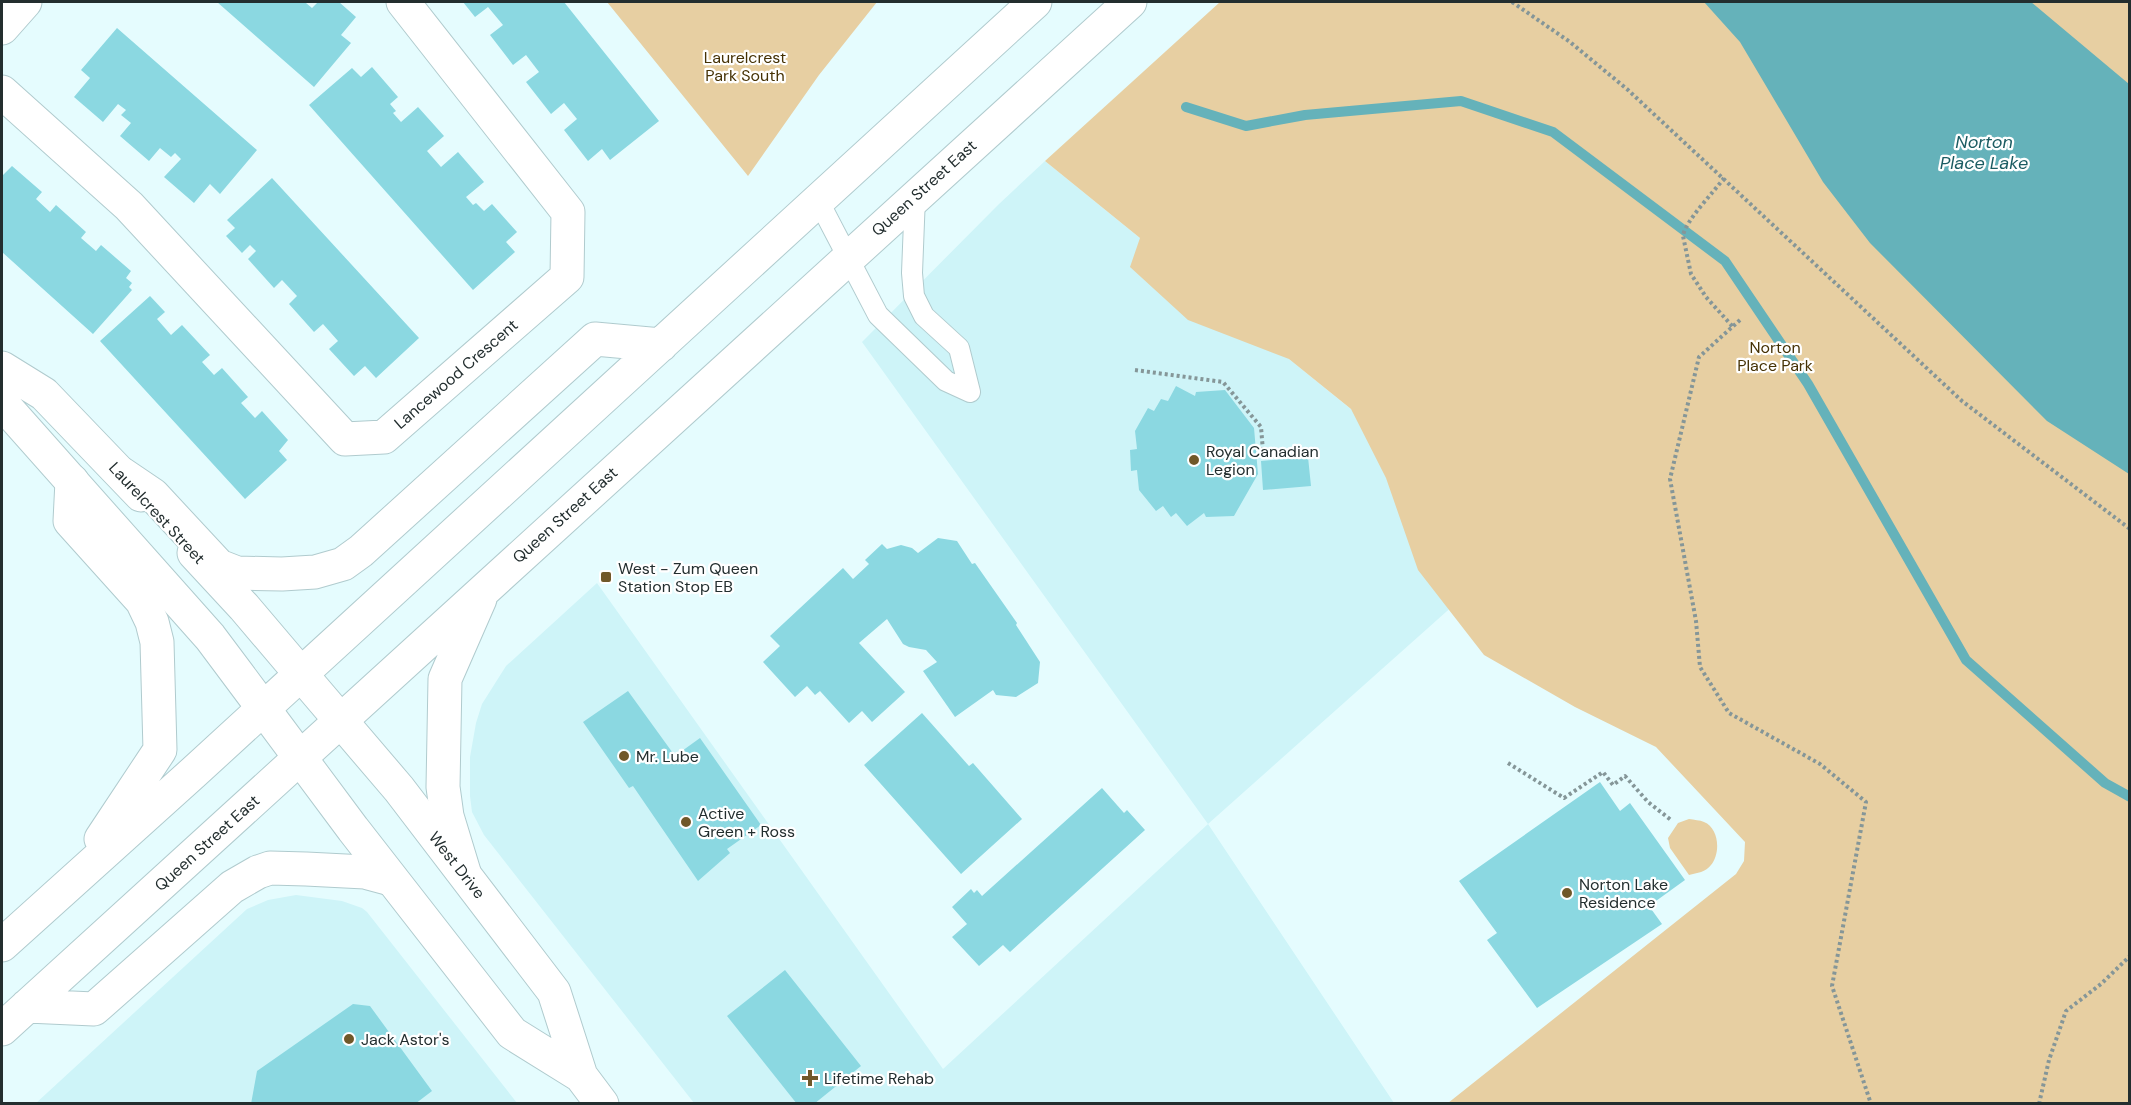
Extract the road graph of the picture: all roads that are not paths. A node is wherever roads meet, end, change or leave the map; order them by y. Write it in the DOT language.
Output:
graph roads {
  1 [pos="25,2"];
  2 [pos="403,2"];
  3 [pos="1035,2"];
  4 [pos="1130,2"];
  5 [pos="2,28"];
  6 [pos="2,92"];
  7 [pos="915,196"];
  8 [pos="818,200"];
  9 [pos="848,257"];
  10 [pos="660,345"];
  11 [pos="2,368"];
  12 [pos="2,403"];
  13 [pos="122,474"];
  14 [pos="72,481"];
  15 [pos="484,589"];
  16 [pos="300,673"];
  17 [pos="262,708"];
  18 [pos="341,721"];
  19 [pos="300,758"];
  20 [pos="464,872"];
  21 [pos="391,879"];
  22 [pos="74,880"];
  23 [pos="2,945"];
  24 [pos="27,1006"];
  25 [pos="2,1029"];
  26 [pos="581,1076"];
  27 [pos="602,1104"];
  1 -- 5 [label="main road"];
  2 -- 6 [label="main road, Lancewood Crescent"];
  3 -- 8 [label="main road"];
  4 -- 7 [label="main road, Queen Street East"];
  7 -- 9 [label="main road, Queen Street East"];
  7 -- 9 [label="lane"];
  8 -- 9 [label="lane"];
  8 -- 10 [label="main road"];
  9 -- 15 [label="main road, Queen Street East"];
  10 -- 13 [label="main road"];
  10 -- 16 [label="main road"];
  11 -- 13 [label="main road, Laurelcrest Street"];
  12 -- 14 [label="main road"];
  13 -- 16 [label="main road, Laurelcrest Street"];
  14 -- 17 [label="main road"];
  14 -- 22 [label="main road"];
  15 -- 18 [label="main road, Queen Street East"];
  15 -- 20 [label="main road"];
  16 -- 17 [label="main road"];
  16 -- 18 [label="main road, West Drive"];
  17 -- 19 [label="main road, West Drive"];
  17 -- 22 [label="main road"];
  18 -- 19 [label="main road, Queen Street East"];
  18 -- 20 [label="main road, West Drive"];
  19 -- 21 [label="main road, West Drive"];
  19 -- 24 [label="main road, Queen Street East"];
  20 -- 26 [label="main road, West Drive"];
  21 -- 24 [label="main road"];
  21 -- 26 [label="main road, West Drive"];
  22 -- 23 [label="main road"];
  24 -- 25 [label="main road, Queen Street East"];
  26 -- 27 [label="main road, West Drive"];
}
